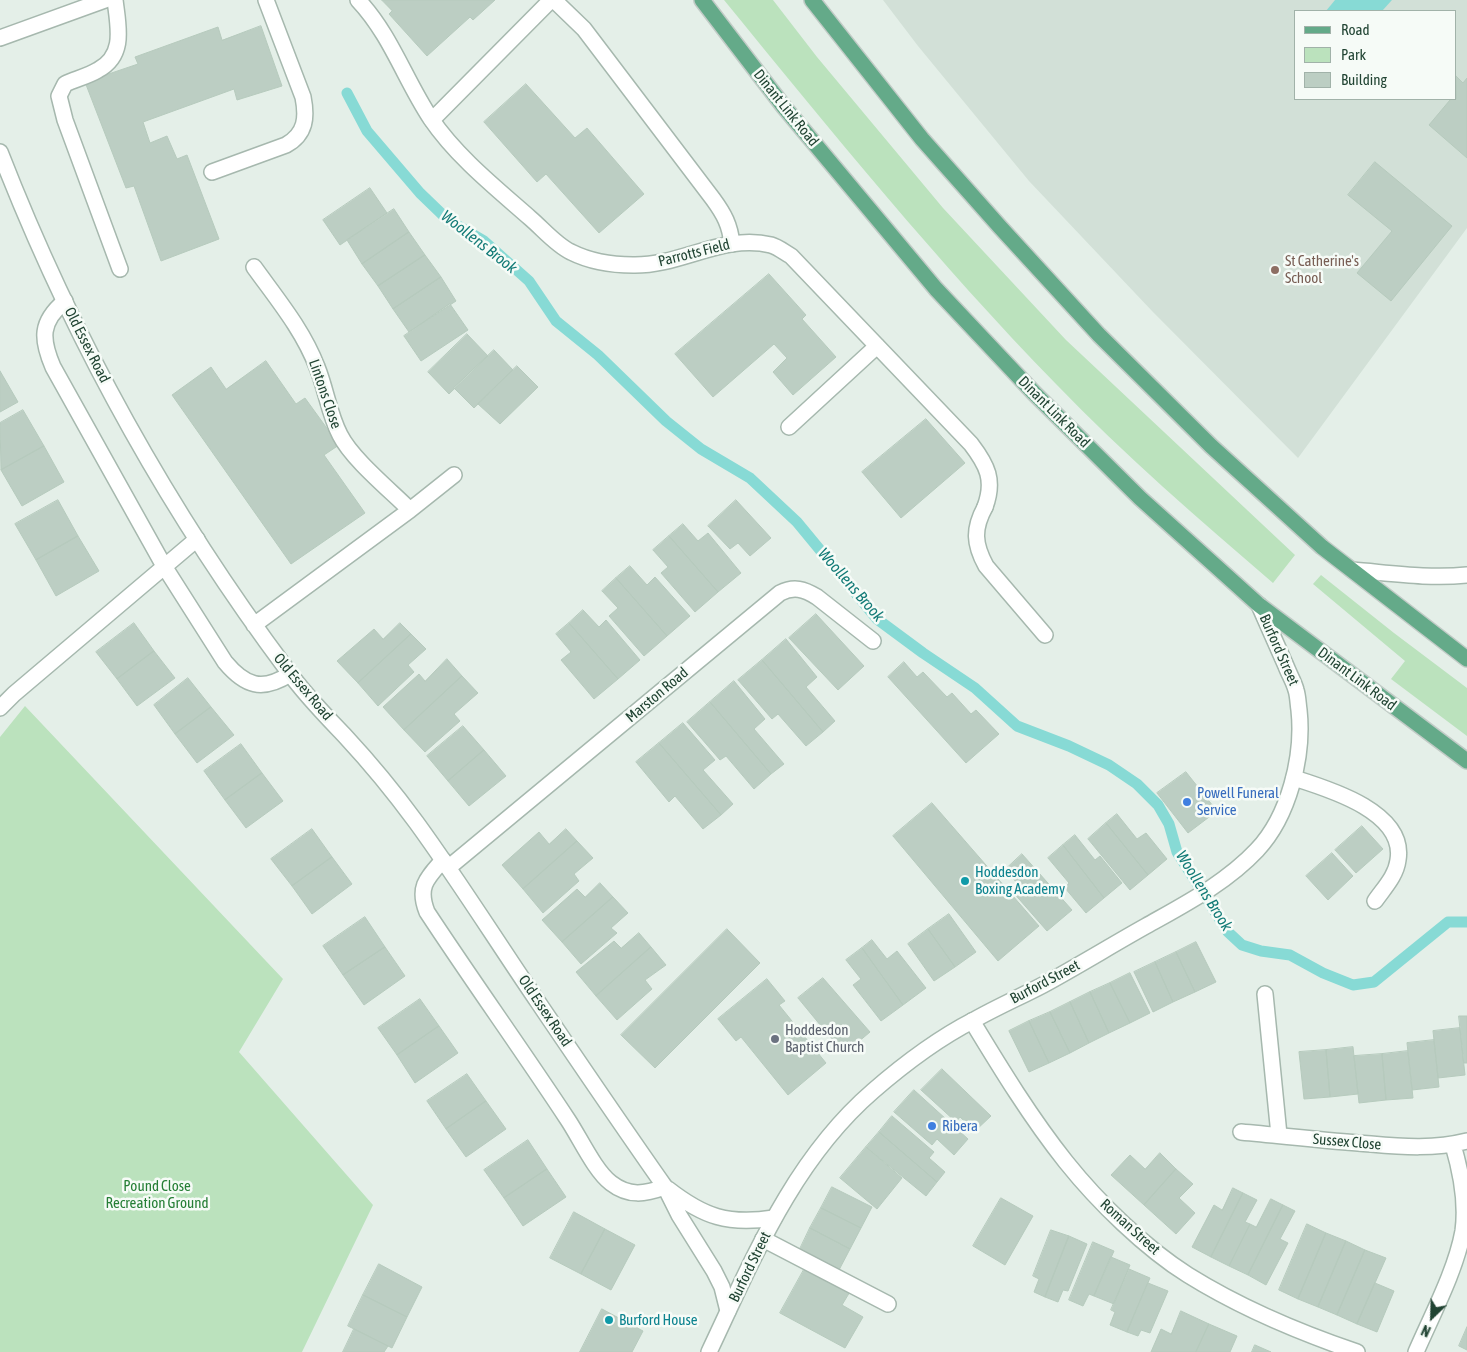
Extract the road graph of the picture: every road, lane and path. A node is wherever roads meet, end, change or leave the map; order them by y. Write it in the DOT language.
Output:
graph roads {
  1 [pos="105,0"];
  2 [pos="115,0"];
  3 [pos="266,0"];
  4 [pos="358,0"];
  5 [pos="552,0"];
  6 [pos="702,0"];
  7 [pos="812,0"];
  8 [pos="0,38"];
  9 [pos="432,120"];
  10 [pos="0,152"];
  11 [pos="212,172"];
  12 [pos="732,244"];
  13 [pos="254,267"];
  14 [pos="120,269"];
  15 [pos="65,300"];
  16 [pos="877,346"];
  17 [pos="789,427"];
  18 [pos="454,475"];
  19 [pos="410,510"];
  20 [pos="197,539"];
  21 [pos="164,566"];
  22 [pos="1352,570"];
  23 [pos="1467,575"];
  24 [pos="1259,605"];
  25 [pos="254,625"];
  26 [pos="1045,635"];
  27 [pos="873,641"];
  28 [pos="1467,659"];
  29 [pos="290,674"];
  30 [pos="0,708"];
  31 [pos="1467,761"];
  32 [pos="1294,778"];
  33 [pos="446,864"];
  34 [pos="1375,900"];
  35 [pos="1265,994"];
  36 [pos="972,1021"];
  37 [pos="1241,1132"];
  38 [pos="1279,1135"];
  39 [pos="1460,1143"];
  40 [pos="664,1187"];
  41 [pos="774,1218"];
  42 [pos="1465,1231"];
  43 [pos="763,1239"];
  44 [pos="888,1304"];
  45 [pos="728,1311"];
  46 [pos="709,1352"];
  47 [pos="1356,1352"];
  48 [pos="1416,1352"];
  1 -- 8 [label="street"];
  2 -- 14 [label="street"];
  3 -- 11 [label="street"];
  4 -- 9 [label="street, Parrotts Field"];
  5 -- 9 [label="street"];
  5 -- 12 [label="street"];
  6 -- 24 [label="main road, Dinant Link Road"];
  7 -- 22 [label="main road"];
  9 -- 12 [label="street, Parrotts Field"];
  10 -- 15 [label="street, Old Essex Road"];
  12 -- 16 [label="street, Parrotts Field"];
  13 -- 19 [label="street, Lintons Close"];
  15 -- 20 [label="street, Old Essex Road"];
  15 -- 21 [label="street"];
  16 -- 17 [label="street"];
  16 -- 26 [label="street, Parrotts Field"];
  18 -- 19 [label="street"];
  19 -- 25 [label="street"];
  20 -- 21 [label="street"];
  20 -- 25 [label="street, Old Essex Road"];
  21 -- 29 [label="street"];
  21 -- 30 [label="street"];
  22 -- 23 [label="street"];
  22 -- 28 [label="main road"];
  24 -- 31 [label="main road, Dinant Link Road"];
  24 -- 32 [label="street, Burford Street"];
  25 -- 29 [label="street, Old Essex Road"];
  27 -- 33 [label="street, Marston Road"];
  29 -- 33 [label="street, Old Essex Road"];
  32 -- 34 [label="street"];
  32 -- 36 [label="street, Burford Street"];
  33 -- 40 [label="street, Old Essex Road"];
  33 -- 40 [label="street, Marston Road"];
  35 -- 38 [label="street"];
  36 -- 41 [label="street, Burford Street"];
  36 -- 47 [label="street, Roman Street"];
  37 -- 38 [label="street, Sussex Close"];
  38 -- 39 [label="street, Sussex Close"];
  39 -- 42 [label="street, Sussex Close"];
  40 -- 41 [label="street, Old Essex Road"];
  40 -- 45 [label="street, Old Essex Road"];
  41 -- 43 [label="street, Burford Street"];
  42 -- 48 [label="street, Sussex Close"];
  43 -- 44 [label="street"];
  43 -- 45 [label="street, Burford Street"];
  45 -- 46 [label="street, Burford Street"];
}
